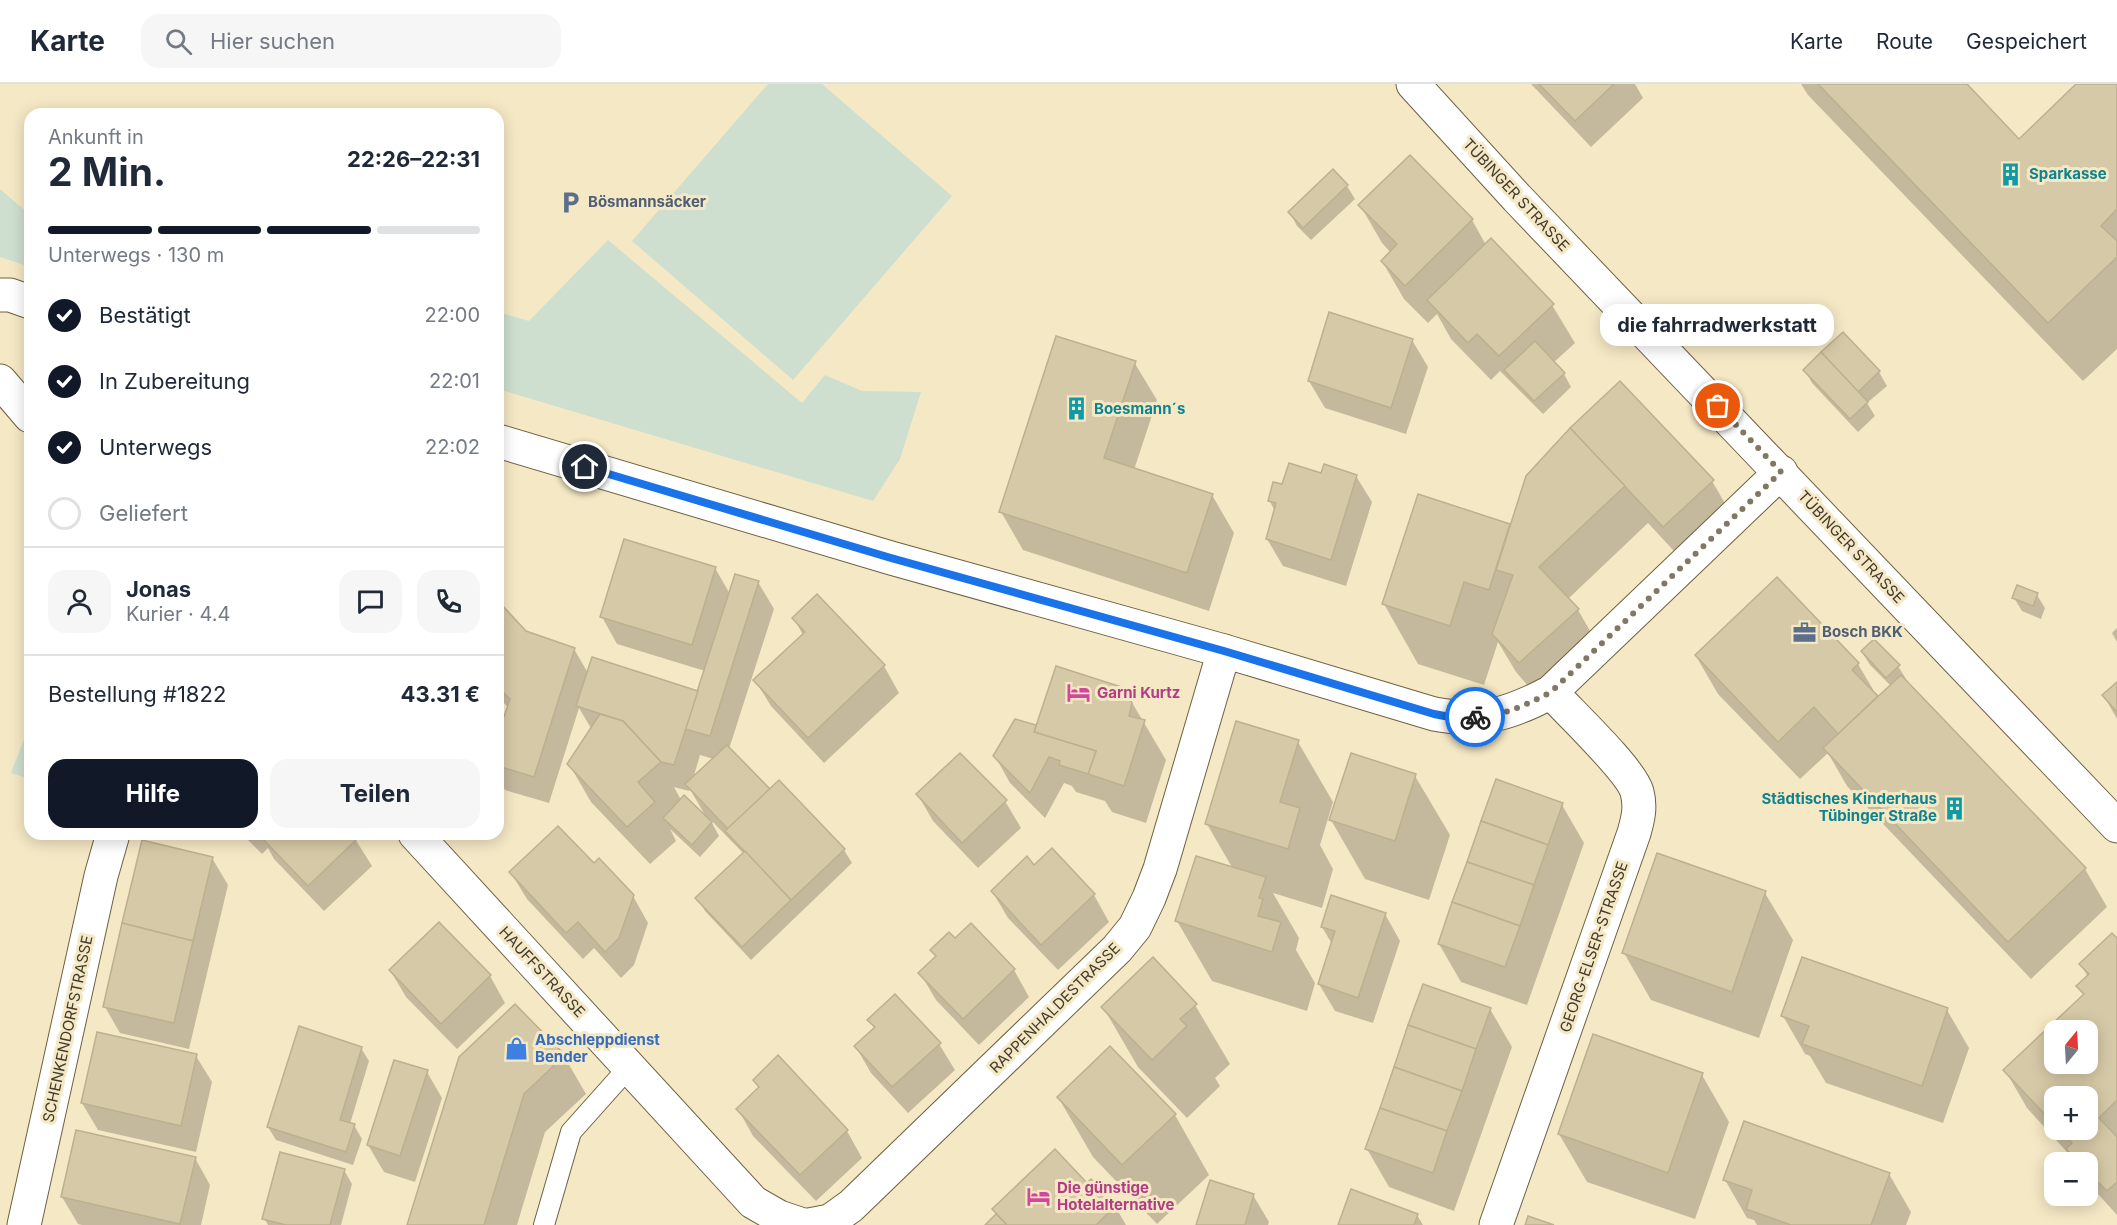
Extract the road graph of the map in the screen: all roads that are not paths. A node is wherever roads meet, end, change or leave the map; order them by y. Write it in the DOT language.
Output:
graph roads {
  1 [pos="1413,84"];
  2 [pos="0,295"];
  3 [pos="24,300"];
  4 [pos="0,381"];
  5 [pos="24,409"];
  6 [pos="504,443"];
  7 [pos="1781,472"];
  8 [pos="1224,651"];
  9 [pos="1551,692"];
  10 [pos="2117,826"];
  11 [pos="111,840"];
  12 [pos="421,840"];
  13 [pos="629,1067"];
  14 [pos="24,1225"];
  15 [pos="544,1225"];
  16 [pos="803,1225"];
  17 [pos="809,1225"];
  18 [pos="1496,1225"];
  1 -- 7 [label="street, TÜBINGER STRASSE"];
  2 -- 3 [label="street"];
  4 -- 5 [label="street"];
  6 -- 8 [label="street"];
  7 -- 9 [label="street"];
  7 -- 10 [label="street, TÜBINGER STRASSE"];
  8 -- 9 [label="street"];
  8 -- 17 [label="street, RAPPENHALDESTRASSE"];
  9 -- 18 [label="street, GEORG-ELSER-STRASSE"];
  11 -- 14 [label="street, SCHENKENDORFSTRASSE"];
  12 -- 13 [label="street, HAUFFSTRASSE"];
  13 -- 15 [label="lane"];
  13 -- 16 [label="street, HAUFFSTRASSE"];
}
